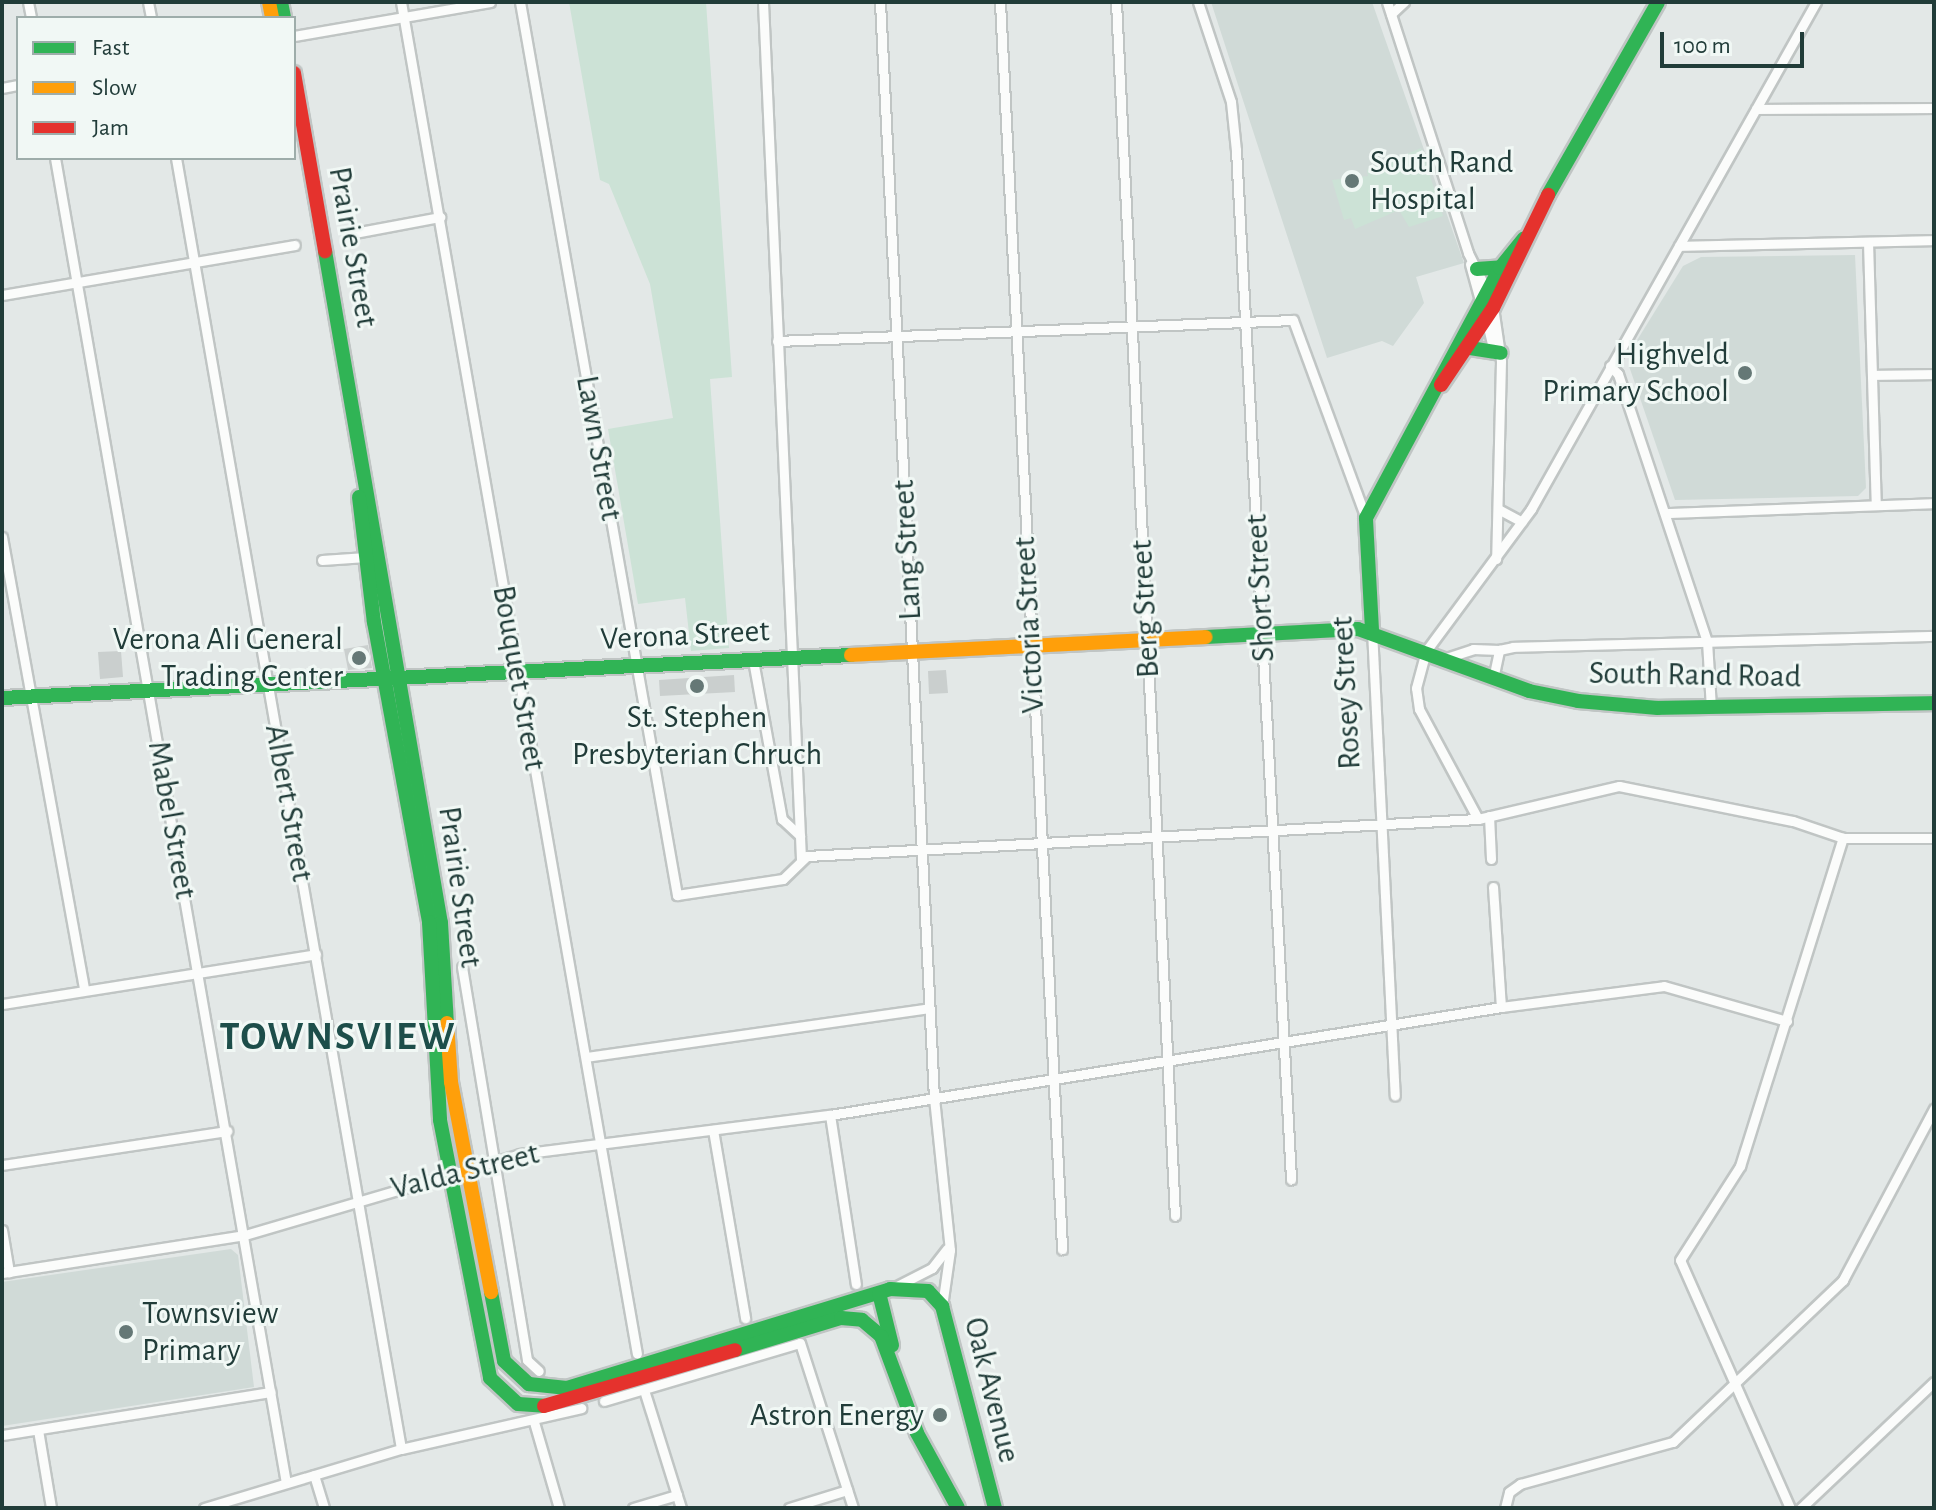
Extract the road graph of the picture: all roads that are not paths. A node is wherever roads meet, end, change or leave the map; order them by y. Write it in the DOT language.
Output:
graph roads {
  1 [pos="401,2"];
  2 [pos="490,2"];
  3 [pos="520,2"];
  4 [pos="763,2"];
  5 [pos="880,2"];
  6 [pos="1000,2"];
  7 [pos="1116,2"];
  8 [pos="1198,2"];
  9 [pos="1387,2"];
  10 [pos="1404,2"];
  11 [pos="1658,2"];
  12 [pos="1816,2"];
  13 [pos="1391,14"];
  14 [pos="404,17"];
  15 [pos="296,36"];
  16 [pos="296,85"];
  17 [pos="1934,108"];
  18 [pos="1756,109"];
  19 [pos="296,140"];
  20 [pos="55,160"];
  21 [pos="176,160"];
  22 [pos="440,217"];
  23 [pos="349,234"];
  24 [pos="1934,240"];
  25 [pos="1868,242"];
  26 [pos="295,245"];
  27 [pos="1679,246"];
  28 [pos="194,262"];
  29 [pos="1474,263"];
  30 [pos="1507,267"];
  31 [pos="77,282"];
  32 [pos="2,295"];
  33 [pos="1487,305"];
  34 [pos="1245,318"];
  35 [pos="1131,325"];
  36 [pos="1018,330"];
  37 [pos="896,334"];
  38 [pos="777,341"];
  39 [pos="1470,348"];
  40 [pos="1498,353"];
  41 [pos="1610,366"];
  42 [pos="1934,374"];
  43 [pos="1872,375"];
  44 [pos="1441,385"];
  45 [pos="1934,503"];
  46 [pos="1876,505"];
  47 [pos="1498,509"];
  48 [pos="1667,513"];
  49 [pos="1366,518"];
  50 [pos="1522,522"];
  51 [pos="2,537"];
  52 [pos="366,557"];
  53 [pos="1496,559"];
  54 [pos="322,560"];
  55 [pos="1372,630"];
  56 [pos="1263,634"];
  57 [pos="1934,636"];
  58 [pos="1146,640"];
  59 [pos="1707,641"];
  60 [pos="1030,645"];
  61 [pos="1499,650"];
  62 [pos="911,651"];
  63 [pos="1426,651"];
  64 [pos="793,658"];
  65 [pos="1443,659"];
  66 [pos="753,660"];
  67 [pos="637,666"];
  68 [pos="518,671"];
  69 [pos="391,678"];
  70 [pos="1493,679"];
  71 [pos="268,684"];
  72 [pos="149,690"];
  73 [pos="29,696"];
  74 [pos="2,698"];
  75 [pos="1934,703"];
  76 [pos="1711,708"];
  77 [pos="1489,816"];
  78 [pos="1478,819"];
  79 [pos="1380,824"];
  80 [pos="1273,832"];
  81 [pos="800,836"];
  82 [pos="1157,837"];
  83 [pos="1843,838"];
  84 [pos="1934,838"];
  85 [pos="1040,843"];
  86 [pos="922,848"];
  87 [pos="804,858"];
  88 [pos="1491,859"];
  89 [pos="1493,887"];
  90 [pos="316,954"];
  91 [pos="462,967"];
  92 [pos="199,972"];
  93 [pos="84,990"];
  94 [pos="2,1004"];
  95 [pos="1501,1007"];
  96 [pos="929,1008"];
  97 [pos="1787,1021"];
  98 [pos="1392,1023"];
  99 [pos="1284,1043"];
  100 [pos="586,1057"];
  101 [pos="1167,1061"];
  102 [pos="1054,1078"];
  103 [pos="1395,1095"];
  104 [pos="934,1098"];
  105 [pos="1934,1109"];
  106 [pos="830,1115"];
  107 [pos="713,1130"];
  108 [pos="227,1131"];
  109 [pos="600,1144"];
  110 [pos="493,1159"];
  111 [pos="2,1165"];
  112 [pos="465,1167"];
  113 [pos="448,1171"];
  114 [pos="1291,1180"];
  115 [pos="357,1199"];
  116 [pos="1175,1216"];
  117 [pos="2,1230"];
  118 [pos="245,1235"];
  119 [pos="950,1243"];
  120 [pos="1062,1249"];
  121 [pos="6,1273"];
  122 [pos="856,1284"];
  123 [pos="885,1291"];
  124 [pos="928,1291"];
  125 [pos="942,1306"];
  126 [pos="745,1318"];
  127 [pos="637,1354"];
  128 [pos="539,1371"];
  129 [pos="894,1373"];
  130 [pos="1934,1382"];
  131 [pos="1734,1384"];
  132 [pos="644,1390"];
  133 [pos="271,1392"];
  134 [pos="604,1401"];
  135 [pos="581,1408"];
  136 [pos="534,1422"];
  137 [pos="38,1430"];
  138 [pos="2,1435"];
  139 [pos="401,1449"];
  140 [pos="314,1475"];
  141 [pos="286,1483"];
  142 [pos="847,1490"];
  143 [pos="677,1495"];
  144 [pos="51,1508"];
  145 [pos="204,1508"];
  146 [pos="324,1508"];
  147 [pos="559,1508"];
  148 [pos="633,1508"];
  149 [pos="681,1508"];
  150 [pos="789,1508"];
  151 [pos="853,1508"];
  152 [pos="958,1508"];
  153 [pos="995,1508"];
  154 [pos="1505,1508"];
  155 [pos="1790,1508"];
  156 [pos="1801,1508"];
  1 -- 14 [label="street, Bouquet Street"];
  2 -- 14 [label="street"];
  3 -- 67 [label="street, Lawn Street"];
  4 -- 38 [label="street"];
  5 -- 37 [label="street, Lang Street"];
  6 -- 36 [label="street, Victoria Street"];
  7 -- 35 [label="street, Berg Street"];
  8 -- 34 [label="street, Short Street"];
  9 -- 13 [label="street"];
  10 -- 13 [label="street"];
  11 -- 30 [label="main road"];
  12 -- 18 [label="street"];
  13 -- 29 [label="street"];
  14 -- 15 [label="street"];
  14 -- 22 [label="street, Bouquet Street"];
  16 -- 69 [label="main road, Prairie Street"];
  17 -- 18 [label="street"];
  18 -- 27 [label="street"];
  19 -- 52 [label="main road, Prairie Street"];
  20 -- 31 [label="street, Mabel Street"];
  21 -- 28 [label="street, Albert Street"];
  22 -- 23 [label="street"];
  22 -- 68 [label="street, Bouquet Street"];
  24 -- 25 [label="street"];
  25 -- 27 [label="street"];
  25 -- 43 [label="street"];
  26 -- 28 [label="street"];
  27 -- 41 [label="street"];
  28 -- 31 [label="street"];
  28 -- 71 [label="street, Albert Street"];
  29 -- 30 [label="main road"];
  29 -- 33 [label="street"];
  30 -- 33 [label="main road"];
  31 -- 32 [label="street"];
  31 -- 72 [label="street, Mabel Street"];
  33 -- 39 [label="main road"];
  33 -- 40 [label="street"];
  33 -- 44 [label="main road"];
  34 -- 35 [label="street"];
  34 -- 49 [label="street, Rosey Street"];
  34 -- 56 [label="street, Short Street"];
  35 -- 36 [label="street"];
  35 -- 58 [label="street, Berg Street"];
  36 -- 37 [label="street"];
  36 -- 60 [label="street, Victoria Street"];
  37 -- 38 [label="street"];
  37 -- 62 [label="street, Lang Street"];
  38 -- 64 [label="street"];
  39 -- 40 [label="main road"];
  39 -- 44 [label="main road"];
  40 -- 47 [label="street"];
  41 -- 48 [label="street"];
  41 -- 50 [label="street"];
  42 -- 43 [label="street"];
  43 -- 46 [label="street"];
  44 -- 49 [label="main road"];
  45 -- 46 [label="street"];
  46 -- 48 [label="street"];
  47 -- 50 [label="street"];
  47 -- 53 [label="street"];
  48 -- 59 [label="street"];
  49 -- 55 [label="main road, Rosey Street"];
  50 -- 53 [label="street"];
  51 -- 73 [label="street"];
  52 -- 54 [label="street"];
  52 -- 69 [label="main road, Prairie Street"];
  53 -- 63 [label="street"];
  55 -- 56 [label="main road, Verona Street"];
  55 -- 63 [label="main road, South Rand Road"];
  55 -- 79 [label="street, Rosey Street"];
  56 -- 58 [label="main road, Verona Street"];
  56 -- 80 [label="street, Short Street"];
  57 -- 59 [label="street"];
  58 -- 60 [label="main road, Verona Street"];
  58 -- 82 [label="street, Berg Street"];
  59 -- 61 [label="street"];
  59 -- 76 [label="street"];
  60 -- 62 [label="main road, Verona Street"];
  60 -- 85 [label="street, Victoria Street"];
  61 -- 65 [label="street"];
  61 -- 70 [label="street"];
  62 -- 64 [label="main road, Verona Street"];
  62 -- 86 [label="street, Lang Street"];
  63 -- 65 [label="main road, South Rand Road"];
  63 -- 78 [label="street"];
  64 -- 66 [label="main road, Verona Street"];
  64 -- 81 [label="street"];
  65 -- 70 [label="main road, South Rand Road"];
  66 -- 67 [label="main road, Verona Street"];
  66 -- 81 [label="street"];
  67 -- 68 [label="main road, Verona Street"];
  67 -- 87 [label="street, Lawn Street"];
  68 -- 69 [label="main road, Verona Street"];
  68 -- 100 [label="street, Bouquet Street"];
  69 -- 71 [label="main road, Verona Street"];
  69 -- 112 [label="main road, Prairie Street"];
  69 -- 113 [label="main road, Prairie Street"];
  70 -- 76 [label="main road, South Rand Road"];
  71 -- 72 [label="main road, Verona Street"];
  71 -- 90 [label="street, Albert Street"];
  72 -- 73 [label="main road, Verona Street"];
  72 -- 92 [label="street, Mabel Street"];
  73 -- 74 [label="main road, Verona Street"];
  73 -- 93 [label="street"];
  75 -- 76 [label="main road, South Rand Road"];
  77 -- 78 [label="street"];
  77 -- 83 [label="street"];
  77 -- 88 [label="street"];
  78 -- 79 [label="street"];
  79 -- 80 [label="street"];
  79 -- 98 [label="street, Rosey Street"];
  80 -- 82 [label="street"];
  80 -- 99 [label="street, Short Street"];
  81 -- 87 [label="street"];
  82 -- 85 [label="street"];
  82 -- 101 [label="street, Berg Street"];
  83 -- 84 [label="street"];
  83 -- 97 [label="street"];
  85 -- 86 [label="street"];
  85 -- 102 [label="street, Victoria Street"];
  86 -- 87 [label="street"];
  86 -- 96 [label="street, Lang Street"];
  89 -- 95 [label="street"];
  90 -- 92 [label="street"];
  90 -- 115 [label="street, Albert Street"];
  91 -- 110 [label="street"];
  92 -- 93 [label="street"];
  92 -- 108 [label="street, Mabel Street"];
  93 -- 94 [label="street"];
  95 -- 97 [label="street, Valda Street"];
  95 -- 98 [label="street, Valda Street"];
  96 -- 100 [label="street"];
  96 -- 104 [label="street, Lang Street"];
  97 -- 131 [label="street"];
  98 -- 99 [label="street, Valda Street"];
  98 -- 103 [label="street, Rosey Street"];
  99 -- 101 [label="street, Valda Street"];
  99 -- 114 [label="street, Short Street"];
  100 -- 109 [label="street, Bouquet Street"];
  101 -- 102 [label="street, Valda Street"];
  101 -- 116 [label="street, Berg Street"];
  102 -- 104 [label="street, Valda Street"];
  102 -- 120 [label="street, Victoria Street"];
  104 -- 106 [label="street, Valda Street"];
  104 -- 119 [label="street, Lang Street"];
  105 -- 131 [label="street"];
  106 -- 107 [label="street, Valda Street"];
  106 -- 122 [label="street"];
  107 -- 109 [label="street, Valda Street"];
  107 -- 126 [label="street"];
  108 -- 111 [label="street"];
  108 -- 118 [label="street, Mabel Street"];
  109 -- 110 [label="street, Valda Street"];
  109 -- 127 [label="street, Bouquet Street"];
  110 -- 112 [label="street, Valda Street"];
  110 -- 128 [label="street"];
  112 -- 113 [label="street, Valda Street"];
  112 -- 123 [label="main road, Prairie Street"];
  113 -- 115 [label="street, Valda Street"];
  113 -- 129 [label="main road, Prairie Street"];
  115 -- 118 [label="street, Valda Street"];
  115 -- 139 [label="street, Albert Street"];
  117 -- 121 [label="street"];
  118 -- 121 [label="street, Valda Street"];
  118 -- 133 [label="street, Mabel Street"];
  119 -- 123 [label="street"];
  119 -- 125 [label="street, Lang Street"];
  123 -- 124 [label="main road, Prairie Street"];
  123 -- 129 [label="main road"];
  124 -- 125 [label="main road, Oak Avenue"];
  125 -- 153 [label="main road, Oak Avenue"];
  129 -- 152 [label="main road"];
  130 -- 156 [label="street"];
  131 -- 154 [label="street"];
  131 -- 155 [label="street"];
  132 -- 134 [label="street"];
  132 -- 142 [label="street"];
  132 -- 143 [label="street"];
  133 -- 137 [label="street"];
  133 -- 141 [label="street, Mabel Street"];
  135 -- 136 [label="street"];
  136 -- 139 [label="street"];
  136 -- 147 [label="street"];
  137 -- 138 [label="street"];
  137 -- 144 [label="street"];
  139 -- 140 [label="street"];
  140 -- 141 [label="street"];
  140 -- 146 [label="street"];
  141 -- 145 [label="street"];
  142 -- 150 [label="street"];
  142 -- 151 [label="street"];
  143 -- 148 [label="street"];
  143 -- 149 [label="street"];
}
